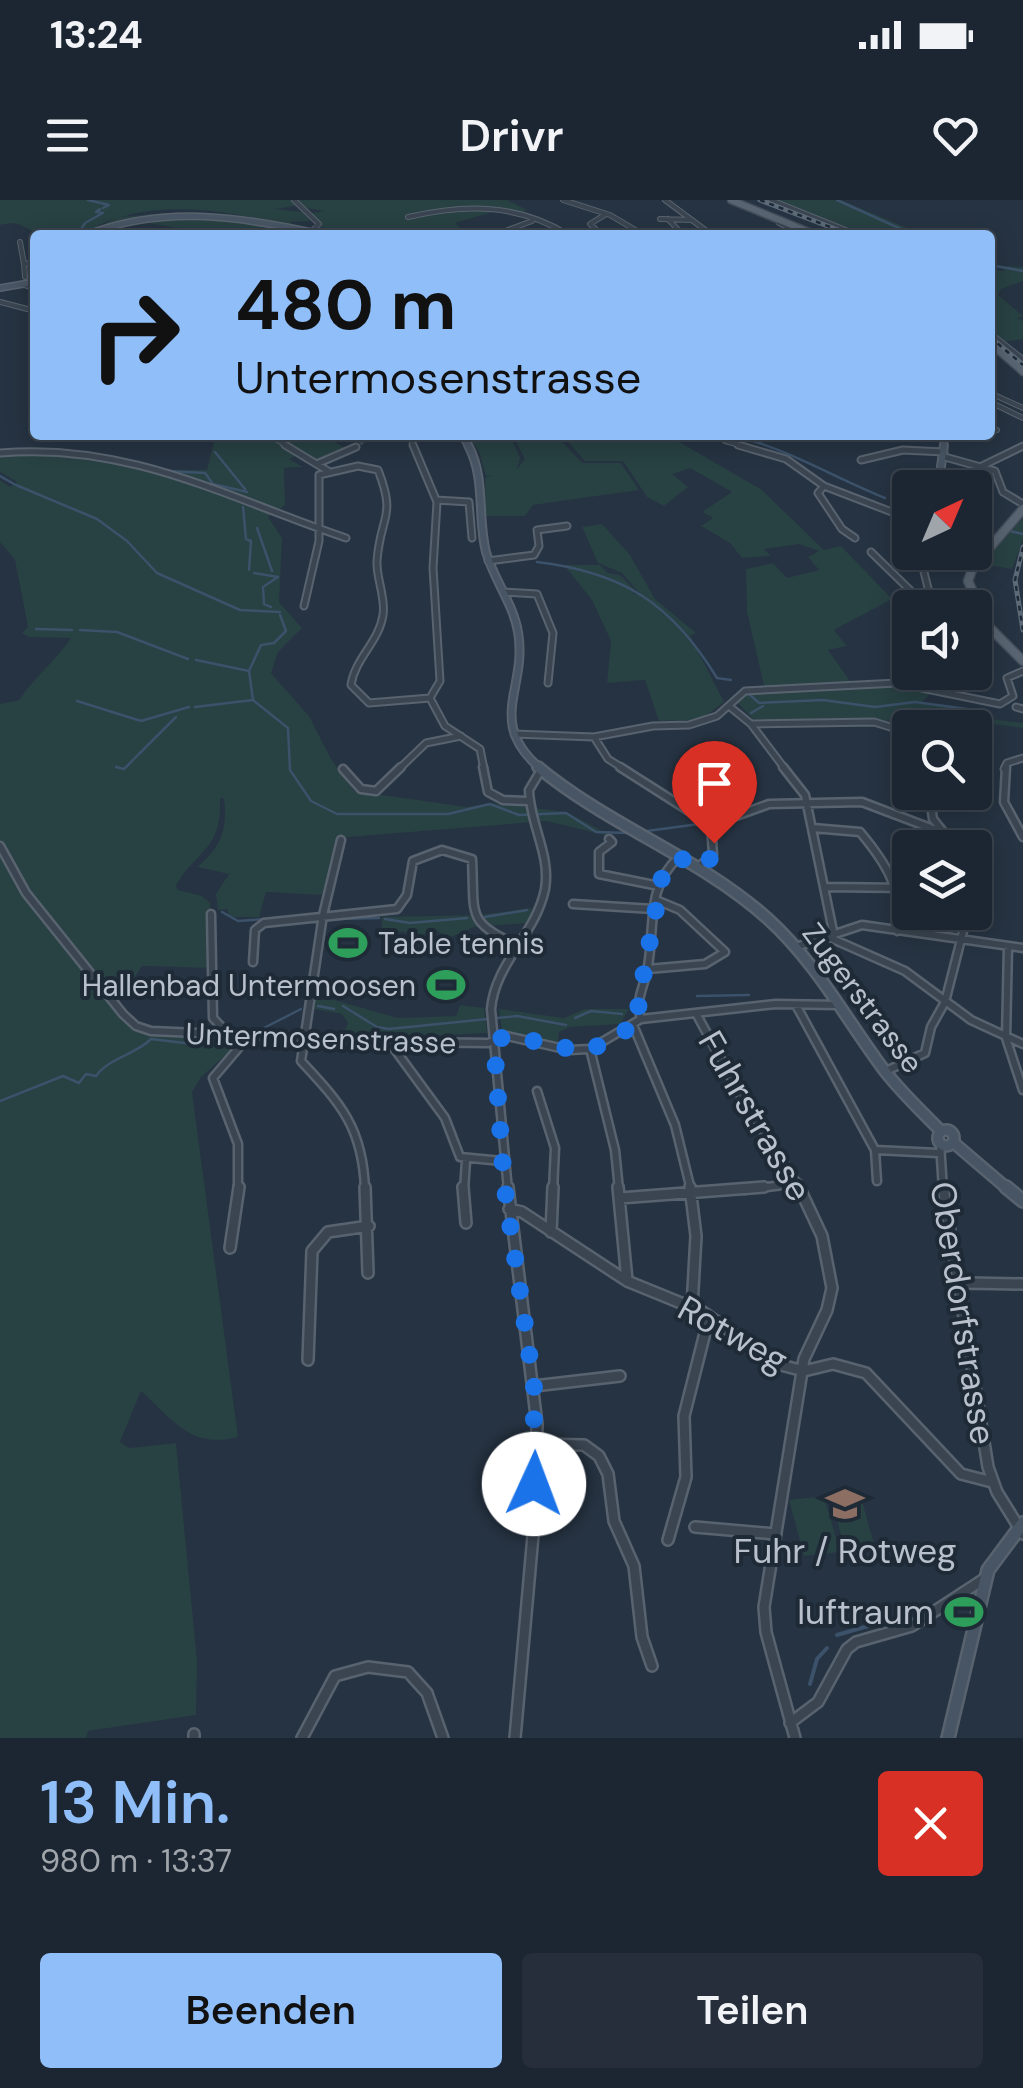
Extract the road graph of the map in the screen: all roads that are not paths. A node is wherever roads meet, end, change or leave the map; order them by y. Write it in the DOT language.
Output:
graph roads {
  1 [pos="294,200"];
  2 [pos="563,200"];
  3 [pos="665,200"];
  4 [pos="730,200"];
  5 [pos="772,200"];
  6 [pos="606,214"];
  7 [pos="763,216"];
  8 [pos="408,217"];
  9 [pos="668,219"];
  10 [pos="533,220"];
  11 [pos="660,220"];
  12 [pos="693,220"];
  13 [pos="96,230"];
  14 [pos="302,230"];
  15 [pos="313,230"];
  16 [pos="508,230"];
  17 [pos="557,230"];
  18 [pos="597,230"];
  19 [pos="635,230"];
  20 [pos="678,230"];
  21 [pos="706,230"];
  22 [pos="793,230"];
  23 [pos="804,230"];
  24 [pos="846,230"];
  25 [pos="20,242"];
  26 [pos="24,264"];
  27 [pos="30,264"];
  28 [pos="24,281"];
  29 [pos="30,283"];
  30 [pos="0,288"];
  31 [pos="0,302"];
  32 [pos="30,310"];
  33 [pos="995,336"];
  34 [pos="995,347"];
  35 [pos="1023,359"];
  36 [pos="1023,372"];
  37 [pos="995,395"];
  38 [pos="995,404"];
  39 [pos="1023,408"];
  40 [pos="1023,418"];
  41 [pos="278,440"];
  42 [pos="412,440"];
  43 [pos="464,440"];
  44 [pos="725,440"];
  45 [pos="945,440"];
  46 [pos="1023,446"];
  47 [pos="356,447"];
  48 [pos="0,453"];
  49 [pos="945,455"];
  50 [pos="860,460"];
  51 [pos="319,463"];
  52 [pos="982,467"];
  53 [pos="942,470"];
  54 [pos="330,472"];
  55 [pos="824,486"];
  56 [pos="436,500"];
  57 [pos="1023,506"];
  58 [pos="892,512"];
  59 [pos="567,526"];
  60 [pos="320,530"];
  61 [pos="346,538"];
  62 [pos="472,538"];
  63 [pos="855,538"];
  64 [pos="992,544"];
  65 [pos="871,552"];
  66 [pos="488,561"];
  67 [pos="972,570"];
  68 [pos="909,590"];
  69 [pos="503,592"];
  70 [pos="304,606"];
  71 [pos="1023,661"];
  72 [pos="1023,670"];
  73 [pos="548,683"];
  74 [pos="430,698"];
  75 [pos="728,705"];
  76 [pos="752,724"];
  77 [pos="892,728"];
  78 [pos="512,734"];
  79 [pos="462,736"];
  80 [pos="594,737"];
  81 [pos="1023,758"];
  82 [pos="343,769"];
  83 [pos="541,770"];
  84 [pos="805,804"];
  85 [pos="529,805"];
  86 [pos="711,825"];
  87 [pos="813,828"];
  88 [pos="936,830"];
  89 [pos="1023,837"];
  90 [pos="609,839"];
  91 [pos="342,840"];
  92 [pos="0,846"];
  93 [pos="679,857"];
  94 [pos="697,868"];
  95 [pos="892,869"];
  96 [pos="659,886"];
  97 [pos="824,888"];
  98 [pos="892,888"];
  99 [pos="656,900"];
  100 [pos="572,904"];
  101 [pos="653,909"];
  102 [pos="211,914"];
  103 [pos="323,915"];
  104 [pos="964,930"];
  105 [pos="896,931"];
  106 [pos="829,933"];
  107 [pos="961,942"];
  108 [pos="796,946"];
  109 [pos="1008,946"];
  110 [pos="522,947"];
  111 [pos="1023,948"];
  112 [pos="253,962"];
  113 [pos="648,968"];
  114 [pos="945,1002"];
  115 [pos="795,1004"];
  116 [pos="840,1004"];
  117 [pos="697,1016"];
  118 [pos="641,1019"];
  119 [pos="633,1025"];
  120 [pos="494,1037"];
  121 [pos="232,1038"];
  122 [pos="247,1038"];
  123 [pos="1006,1038"];
  124 [pos="303,1039"];
  125 [pos="390,1042"];
  126 [pos="1023,1044"];
  127 [pos="590,1048"];
  128 [pos="884,1071"];
  129 [pos="1023,1090"];
  130 [pos="537,1091"];
  131 [pos="940,1142"];
  132 [pos="875,1150"];
  133 [pos="466,1161"];
  134 [pos="502,1161"];
  135 [pos="877,1181"];
  136 [pos="799,1183"];
  137 [pos="692,1196"];
  138 [pos="620,1198"];
  139 [pos="1023,1201"];
  140 [pos="510,1210"];
  141 [pos="466,1223"];
  142 [pos="369,1226"];
  143 [pos="550,1232"];
  144 [pos="230,1248"];
  145 [pos="368,1274"];
  146 [pos="626,1281"];
  147 [pos="1023,1284"];
  148 [pos="960,1288"];
  149 [pos="692,1307"];
  150 [pos="710,1317"];
  151 [pos="308,1360"];
  152 [pos="804,1371"];
  153 [pos="620,1376"];
  154 [pos="534,1386"];
  155 [pos="536,1444"];
  156 [pos="992,1482"];
  157 [pos="695,1527"];
  158 [pos="1022,1527"];
  159 [pos="776,1534"];
  160 [pos="668,1540"];
  161 [pos="984,1580"];
  162 [pos="652,1666"];
  163 [pos="790,1723"];
  164 [pos="302,1738"];
  165 [pos="443,1738"];
  166 [pos="515,1738"];
  167 [pos="795,1738"];
  168 [pos="948,1738"];
  1 -- 15 [label="street"];
  2 -- 6 [label="street"];
  3 -- 12 [label="street"];
  4 -- 23 [label="main road"];
  5 -- 24 [label="street"];
  6 -- 18 [label="street"];
  6 -- 19 [label="street"];
  7 -- 22 [label="street"];
  8 -- 10 [label="street"];
  9 -- 11 [label="street"];
  9 -- 12 [label="street"];
  9 -- 20 [label="street"];
  10 -- 16 [label="street"];
  10 -- 17 [label="street"];
  12 -- 21 [label="street"];
  13 -- 14 [label="main road"];
  25 -- 26 [label="street"];
  26 -- 27 [label="street"];
  26 -- 28 [label="street"];
  28 -- 29 [label="main road"];
  28 -- 30 [label="main road"];
  31 -- 32 [label="street"];
  33 -- 35 [label="street"];
  34 -- 36 [label="main road"];
  37 -- 39 [label="street"];
  38 -- 40 [label="street"];
  41 -- 51 [label="street"];
  42 -- 56 [label="street"];
  43 -- 66 [label="main road"];
  44 -- 55 [label="street"];
  45 -- 49 [label="main road"];
  46 -- 52 [label="street"];
  47 -- 51 [label="street"];
  48 -- 60 [label="street"];
  49 -- 50 [label="street"];
  49 -- 52 [label="street"];
  49 -- 53 [label="main road"];
  51 -- 54 [label="street"];
  52 -- 57 [label="street"];
  54 -- 60 [label="street"];
  54 -- 74 [label="street"];
  55 -- 58 [label="street"];
  55 -- 63 [label="street"];
  56 -- 62 [label="street"];
  56 -- 74 [label="street"];
  57 -- 64 [label="main road"];
  59 -- 66 [label="street"];
  60 -- 61 [label="street"];
  60 -- 70 [label="street"];
  65 -- 68 [label="street"];
  66 -- 69 [label="main road"];
  67 -- 71 [label="main road"];
  69 -- 73 [label="street"];
  69 -- 78 [label="main road"];
  72 -- 75 [label="street"];
  74 -- 79 [label="street"];
  75 -- 76 [label="street"];
  75 -- 80 [label="street"];
  76 -- 77 [label="street"];
  76 -- 84 [label="street"];
  78 -- 80 [label="street"];
  78 -- 83 [label="main road, Zugerstrasse"];
  79 -- 82 [label="street"];
  79 -- 85 [label="street"];
  80 -- 86 [label="street"];
  81 -- 89 [label="street"];
  83 -- 85 [label="street"];
  83 -- 93 [label="main road, Zugerstrasse"];
  84 -- 86 [label="street"];
  84 -- 87 [label="street"];
  84 -- 88 [label="street"];
  85 -- 110 [label="street"];
  86 -- 94 [label="street"];
  87 -- 95 [label="street"];
  87 -- 97 [label="street"];
  90 -- 96 [label="street"];
  91 -- 103 [label="street"];
  92 -- 121 [label="street, Untermosenstrasse"];
  93 -- 94 [label="main road, Zugerstrasse"];
  93 -- 96 [label="street"];
  94 -- 108 [label="main road, Zugerstrasse"];
  96 -- 99 [label="street"];
  97 -- 98 [label="street"];
  97 -- 106 [label="street"];
  99 -- 101 [label="street"];
  99 -- 113 [label="street"];
  100 -- 101 [label="street"];
  101 -- 113 [label="street"];
  102 -- 121 [label="street"];
  103 -- 110 [label="street"];
  103 -- 112 [label="street"];
  103 -- 124 [label="street"];
  104 -- 107 [label="street"];
  105 -- 106 [label="street"];
  105 -- 107 [label="street"];
  106 -- 108 [label="street"];
  106 -- 114 [label="street"];
  107 -- 109 [label="street"];
  107 -- 114 [label="street"];
  108 -- 116 [label="main road, Zugerstrasse"];
  109 -- 111 [label="street"];
  109 -- 123 [label="street"];
  110 -- 120 [label="street"];
  113 -- 118 [label="street"];
  114 -- 123 [label="street"];
  114 -- 128 [label="street"];
  115 -- 116 [label="street"];
  115 -- 117 [label="street"];
  115 -- 132 [label="street"];
  116 -- 128 [label="main road, Zugerstrasse"];
  117 -- 118 [label="street"];
  117 -- 136 [label="street, Fuhrstrasse"];
  118 -- 119 [label="street"];
  119 -- 127 [label="street"];
  119 -- 137 [label="street"];
  120 -- 125 [label="street, Untermosenstrasse"];
  120 -- 127 [label="street, Untermosenstrasse"];
  120 -- 134 [label="street"];
  121 -- 122 [label="street, Untermosenstrasse"];
  122 -- 124 [label="street, Untermosenstrasse"];
  122 -- 144 [label="street"];
  123 -- 126 [label="street"];
  123 -- 129 [label="street"];
  124 -- 125 [label="street, Untermosenstrasse"];
  124 -- 142 [label="street"];
  125 -- 133 [label="street"];
  127 -- 138 [label="street"];
  128 -- 131 [label="main road, Zugerstrasse"];
  130 -- 143 [label="street"];
  131 -- 132 [label="street"];
  131 -- 139 [label="main road"];
  131 -- 148 [label="street, Oberdorfstrasse"];
  132 -- 135 [label="street"];
  133 -- 134 [label="street"];
  133 -- 141 [label="street"];
  134 -- 140 [label="street"];
  136 -- 137 [label="street"];
  136 -- 152 [label="street, Fuhrstrasse"];
  137 -- 138 [label="street"];
  137 -- 149 [label="street"];
  138 -- 146 [label="street"];
  140 -- 143 [label="street, Rotweg"];
  140 -- 154 [label="street"];
  142 -- 145 [label="street"];
  142 -- 151 [label="street"];
  143 -- 146 [label="street, Rotweg"];
  146 -- 149 [label="street, Rotweg"];
  147 -- 148 [label="street"];
  148 -- 156 [label="street, Oberdorfstrasse"];
  149 -- 150 [label="street, Rotweg"];
  150 -- 152 [label="street, Rotweg"];
  150 -- 160 [label="street"];
  152 -- 156 [label="street, Rotweg"];
  152 -- 159 [label="street, Fuhrstrasse"];
  153 -- 154 [label="street"];
  154 -- 155 [label="street"];
  155 -- 162 [label="street"];
  155 -- 166 [label="street"];
  156 -- 158 [label="street, Oberdorfstrasse"];
  157 -- 159 [label="street"];
  158 -- 161 [label="main road"];
  159 -- 163 [label="street, Fuhrstrasse"];
  161 -- 163 [label="street"];
  161 -- 168 [label="main road"];
  163 -- 167 [label="street, Fuhrstrasse"];
  164 -- 165 [label="street"];
}
